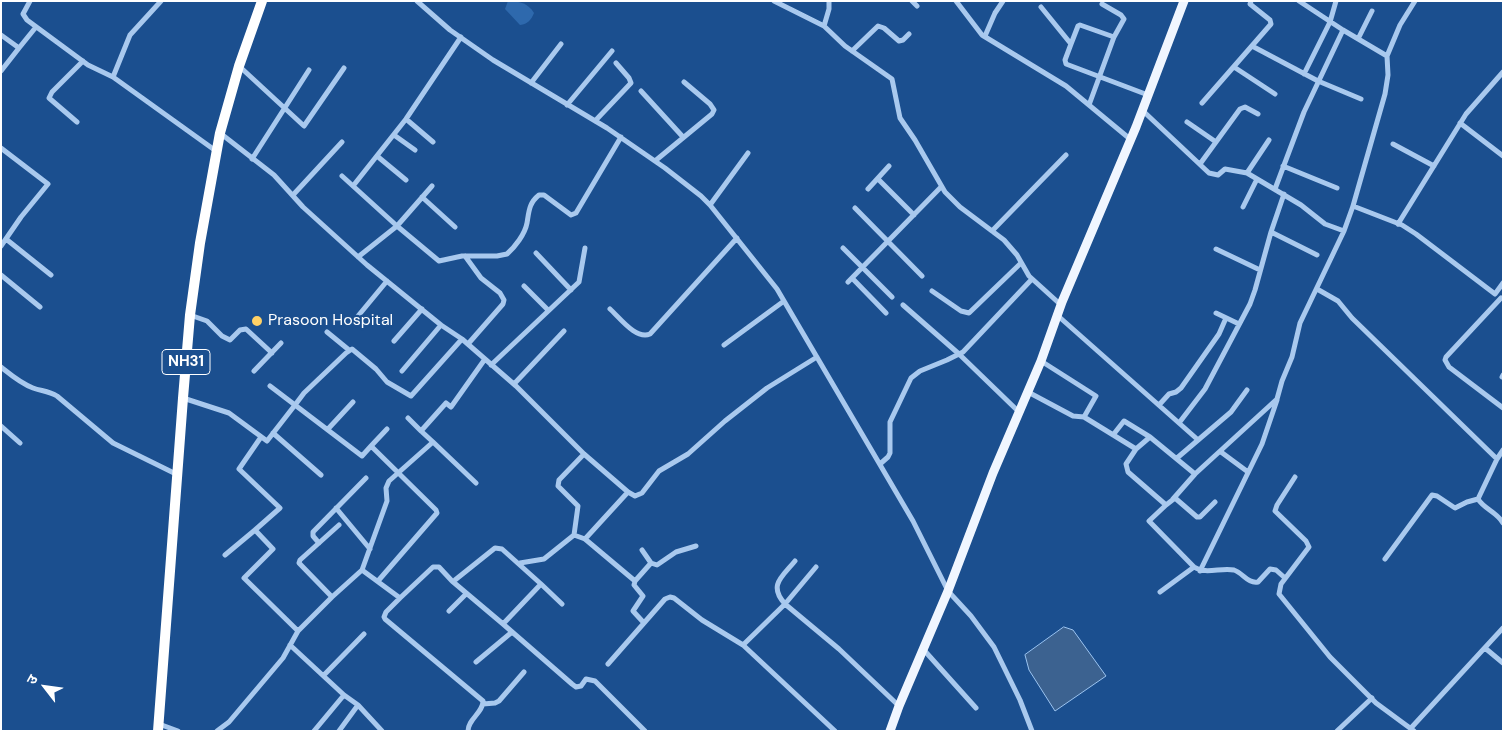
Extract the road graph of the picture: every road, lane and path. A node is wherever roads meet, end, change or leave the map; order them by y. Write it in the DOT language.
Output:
graph roads {
  1 [pos="161,1"];
  2 [pos="262,1"];
  3 [pos="417,1"];
  4 [pos="774,1"];
  5 [pos="829,1"];
  6 [pos="912,1"];
  7 [pos="956,1"];
  8 [pos="1003,1"];
  9 [pos="1184,1"];
  10 [pos="1251,1"];
  11 [pos="1299,1"];
  12 [pos="1336,1"];
  13 [pos="1415,1"];
  14 [pos="29,2"];
  15 [pos="1102,4"];
  16 [pos="917,6"];
  17 [pos="1040,7"];
  18 [pos="1372,11"];
  19 [pos="1330,22"];
  20 [pos="824,26"];
  21 [pos="36,27"];
  22 [pos="1343,30"];
  23 [pos="910,34"];
  24 [pos="1,35"];
  25 [pos="985,36"];
  26 [pos="461,37"];
  27 [pos="1114,37"];
  28 [pos="1358,39"];
  29 [pos="561,44"];
  30 [pos="1071,44"];
  31 [pos="1252,46"];
  32 [pos="19,48"];
  33 [pos="612,51"];
  34 [pos="852,51"];
  35 [pos="1387,56"];
  36 [pos="83,61"];
  37 [pos="616,63"];
  38 [pos="239,66"];
  39 [pos="1234,67"];
  40 [pos="344,68"];
  41 [pos="309,70"];
  42 [pos="1,71"];
  43 [pos="1503,72"];
  44 [pos="1304,74"];
  45 [pos="113,77"];
  46 [pos="1099,77"];
  47 [pos="1318,81"];
  48 [pos="684,82"];
  49 [pos="531,83"];
  50 [pos="641,91"];
  51 [pos="1275,94"];
  52 [pos="1148,95"];
  53 [pos="1361,99"];
  54 [pos="1202,103"];
  55 [pos="567,105"];
  56 [pos="1089,105"];
  57 [pos="284,108"];
  58 [pos="1142,110"];
  59 [pos="1258,114"];
  60 [pos="406,119"];
  61 [pos="595,121"];
  62 [pos="77,122"];
  63 [pos="1187,122"];
  64 [pos="1460,123"];
  65 [pos="220,133"];
  66 [pos="394,135"];
  67 [pos="621,137"];
  68 [pos="683,137"];
  69 [pos="1130,139"];
  70 [pos="1270,140"];
  71 [pos="342,142"];
  72 [pos="433,142"];
  73 [pos="1216,142"];
  74 [pos="1393,144"];
  75 [pos="1,148"];
  76 [pos="415,150"];
  77 [pos="216,151"];
  78 [pos="748,153"];
  79 [pos="1066,155"];
  80 [pos="377,156"];
  81 [pos="1503,156"];
  82 [pos="252,159"];
  83 [pos="655,160"];
  84 [pos="1200,164"];
  85 [pos="889,166"];
  86 [pos="1283,166"];
  87 [pos="1434,166"];
  88 [pos="1247,173"];
  89 [pos="342,176"];
  90 [pos="878,179"];
  91 [pos="1257,179"];
  92 [pos="406,180"];
  93 [pos="353,186"];
  94 [pos="432,186"];
  95 [pos="941,187"];
  96 [pos="1337,188"];
  97 [pos="868,189"];
  98 [pos="1275,189"];
  99 [pos="1284,194"];
  100 [pos="293,195"];
  101 [pos="422,197"];
  102 [pos="710,205"];
  103 [pos="1353,206"];
  104 [pos="855,208"];
  105 [pos="1243,208"];
  106 [pos="914,215"];
  107 [pos="1398,224"];
  108 [pos="396,226"];
  109 [pos="455,227"];
  110 [pos="992,231"];
  111 [pos="1270,232"];
  112 [pos="1344,232"];
  113 [pos="737,238"];
  114 [pos="6,239"];
  115 [pos="888,241"];
  116 [pos="1,246"];
  117 [pos="585,248"];
  118 [pos="843,248"];
  119 [pos="1216,249"];
  120 [pos="536,253"];
  121 [pos="1317,255"];
  122 [pos="465,256"];
  123 [pos="358,257"];
  124 [pos="1021,263"];
  125 [pos="863,267"];
  126 [pos="1260,270"];
  127 [pos="1,275"];
  128 [pos="51,275"];
  129 [pos="922,276"];
  130 [pos="1032,279"];
  131 [pos="387,281"];
  132 [pos="1503,283"];
  133 [pos="524,286"];
  134 [pos="1317,289"];
  135 [pos="571,290"];
  136 [pos="932,291"];
  137 [pos="1496,294"];
  138 [pos="892,297"];
  139 [pos="1502,299"];
  140 [pos="784,301"];
  141 [pos="903,305"];
  142 [pos="1061,305"];
  143 [pos="40,307"];
  144 [pos="422,309"];
  145 [pos="610,309"];
  146 [pos="548,310"];
  147 [pos="886,313"];
  148 [pos="1216,313"];
  149 [pos="190,315"];
  150 [pos="1058,315"];
  151 [pos="358,316"];
  152 [pos="1226,318"];
  153 [pos="1239,324"];
  154 [pos="441,325"];
  155 [pos="564,331"];
  156 [pos="327,332"];
  157 [pos="462,339"];
  158 [pos="394,341"];
  159 [pos="281,343"];
  160 [pos="468,344"];
  161 [pos="724,345"];
  162 [pos="349,350"];
  163 [pos="272,352"];
  164 [pos="959,354"];
  165 [pos="817,357"];
  166 [pos="485,359"];
  167 [pos="1041,360"];
  168 [pos="491,365"];
  169 [pos="1,367"];
  170 [pos="254,370"];
  171 [pos="402,371"];
  172 [pos="514,384"];
  173 [pos="270,386"];
  174 [pos="1247,390"];
  175 [pos="1028,392"];
  176 [pos="183,398"];
  177 [pos="1277,399"];
  178 [pos="353,402"];
  179 [pos="295,405"];
  180 [pos="1159,405"];
  181 [pos="1503,408"];
  182 [pos="1020,412"];
  183 [pos="1084,416"];
  184 [pos="408,418"];
  185 [pos="1179,423"];
  186 [pos="1,426"];
  187 [pos="387,428"];
  188 [pos="328,429"];
  189 [pos="421,431"];
  190 [pos="273,433"];
  191 [pos="1113,435"];
  192 [pos="261,437"];
  193 [pos="1150,437"];
  194 [pos="1197,439"];
  195 [pos="433,442"];
  196 [pos="20,443"];
  197 [pos="371,446"];
  198 [pos="1136,449"];
  199 [pos="1503,450"];
  200 [pos="1221,452"];
  201 [pos="584,454"];
  202 [pos="1176,458"];
  203 [pos="1497,459"];
  204 [pos="880,464"];
  205 [pos="1248,472"];
  206 [pos="399,473"];
  207 [pos="176,474"];
  208 [pos="1195,474"];
  209 [pos="321,475"];
  210 [pos="1295,477"];
  211 [pos="366,478"];
  212 [pos="476,483"];
  213 [pos="628,492"];
  214 [pos="1173,499"];
  215 [pos="1478,500"];
  216 [pos="1215,502"];
  217 [pos="1166,505"];
  218 [pos="336,508"];
  219 [pos="1503,523"];
  220 [pos="339,525"];
  221 [pos="255,530"];
  222 [pos="574,535"];
  223 [pos="585,539"];
  224 [pos="319,543"];
  225 [pos="696,546"];
  226 [pos="370,549"];
  227 [pos="642,550"];
  228 [pos="224,555"];
  229 [pos="1385,559"];
  230 [pos="795,562"];
  231 [pos="520,563"];
  232 [pos="651,564"];
  233 [pos="816,567"];
  234 [pos="1194,567"];
  235 [pos="362,570"];
  236 [pos="1200,570"];
  237 [pos="1285,578"];
  238 [pos="452,580"];
  239 [pos="378,581"];
  240 [pos="635,581"];
  241 [pos="541,584"];
  242 [pos="948,591"];
  243 [pos="1160,592"];
  244 [pos="466,594"];
  245 [pos="332,597"];
  246 [pos="400,598"];
  247 [pos="562,604"];
  248 [pos="785,604"];
  249 [pos="449,611"];
  250 [pos="644,623"];
  251 [pos="503,624"];
  252 [pos="1503,628"];
  253 [pos="298,631"];
  254 [pos="512,632"];
  255 [pos="364,634"];
  256 [pos="743,644"];
  257 [pos="290,645"];
  258 [pos="1485,648"];
  259 [pos="923,649"];
  260 [pos="476,662"];
  261 [pos="1503,663"];
  262 [pos="608,664"];
  263 [pos="524,672"];
  264 [pos="324,675"];
  265 [pos="344,695"];
  266 [pos="1372,698"];
  267 [pos="483,704"];
  268 [pos="358,705"];
  269 [pos="899,706"];
  270 [pos="976,708"];
  271 [pos="159,728"];
  272 [pos="378,730"];
  273 [pos="1413,730"];
  274 [pos="178,731"];
  275 [pos="217,731"];
  276 [pos="314,731"];
  277 [pos="339,731"];
  278 [pos="468,731"];
  279 [pos="646,731"];
  280 [pos="835,731"];
  281 [pos="890,731"];
  282 [pos="1032,731"];
  283 [pos="1337,731"];
  1 -- 45 [label="street"];
  2 -- 38 [label="highway, NH31"];
  3 -- 26 [label="street"];
  4 -- 20 [label="street"];
  5 -- 20 [label="street"];
  6 -- 16 [label="street"];
  7 -- 25 [label="street"];
  8 -- 25 [label="street"];
  9 -- 52 [label="main road"];
  10 -- 31 [label="street"];
  11 -- 19 [label="street"];
  12 -- 19 [label="street"];
  13 -- 35 [label="street"];
  14 -- 21 [label="street"];
  15 -- 27 [label="street"];
  17 -- 30 [label="street"];
  18 -- 28 [label="street"];
  19 -- 22 [label="street"];
  19 -- 44 [label="street"];
  20 -- 34 [label="street"];
  21 -- 32 [label="street"];
  21 -- 36 [label="street"];
  22 -- 28 [label="street"];
  22 -- 47 [label="street"];
  23 -- 34 [label="street"];
  24 -- 32 [label="street"];
  25 -- 56 [label="street"];
  26 -- 49 [label="street"];
  26 -- 60 [label="street"];
  27 -- 30 [label="street"];
  27 -- 46 [label="street"];
  28 -- 35 [label="street"];
  29 -- 49 [label="street"];
  30 -- 46 [label="street"];
  31 -- 39 [label="street"];
  31 -- 44 [label="street"];
  32 -- 42 [label="street"];
  33 -- 55 [label="street"];
  34 -- 95 [label="street"];
  35 -- 103 [label="street"];
  36 -- 45 [label="street"];
  36 -- 62 [label="street"];
  37 -- 61 [label="street"];
  38 -- 57 [label="street"];
  38 -- 65 [label="highway, NH31"];
  39 -- 51 [label="street"];
  39 -- 54 [label="street"];
  40 -- 57 [label="street"];
  41 -- 57 [label="street"];
  43 -- 64 [label="street"];
  44 -- 47 [label="street"];
  45 -- 77 [label="street"];
  46 -- 52 [label="street"];
  46 -- 56 [label="street"];
  47 -- 53 [label="street"];
  47 -- 86 [label="street"];
  48 -- 68 [label="street"];
  49 -- 55 [label="street"];
  50 -- 68 [label="street"];
  52 -- 58 [label="main road"];
  55 -- 61 [label="street"];
  56 -- 69 [label="street"];
  57 -- 82 [label="street"];
  58 -- 69 [label="main road"];
  58 -- 84 [label="street"];
  59 -- 73 [label="street"];
  60 -- 66 [label="street"];
  60 -- 72 [label="street"];
  61 -- 67 [label="street"];
  63 -- 73 [label="street"];
  64 -- 81 [label="street"];
  64 -- 87 [label="street"];
  65 -- 77 [label="highway, NH31"];
  65 -- 82 [label="street"];
  66 -- 76 [label="street"];
  66 -- 80 [label="street"];
  67 -- 83 [label="street"];
  67 -- 122 [label="street"];
  68 -- 83 [label="street"];
  69 -- 142 [label="main road"];
  70 -- 88 [label="street"];
  71 -- 100 [label="street"];
  73 -- 84 [label="street"];
  74 -- 87 [label="street"];
  75 -- 114 [label="street"];
  77 -- 149 [label="highway, NH31"];
  78 -- 102 [label="street"];
  79 -- 110 [label="street"];
  80 -- 92 [label="street"];
  80 -- 93 [label="street"];
  82 -- 100 [label="street"];
  83 -- 102 [label="street"];
  84 -- 88 [label="street"];
  85 -- 90 [label="street"];
  86 -- 96 [label="street"];
  86 -- 98 [label="street"];
  87 -- 107 [label="street"];
  88 -- 91 [label="street"];
  89 -- 93 [label="street"];
  90 -- 97 [label="street"];
  90 -- 106 [label="street"];
  91 -- 98 [label="street"];
  91 -- 105 [label="street"];
  93 -- 108 [label="street"];
  94 -- 101 [label="street"];
  95 -- 106 [label="street"];
  95 -- 110 [label="street"];
  98 -- 99 [label="street"];
  99 -- 111 [label="street"];
  99 -- 112 [label="street"];
  100 -- 123 [label="street"];
  101 -- 108 [label="street"];
  101 -- 109 [label="street"];
  102 -- 113 [label="street"];
  103 -- 107 [label="street"];
  103 -- 112 [label="street"];
  104 -- 115 [label="street"];
  106 -- 115 [label="street"];
  107 -- 137 [label="street"];
  108 -- 122 [label="street"];
  108 -- 123 [label="street"];
  110 -- 124 [label="street"];
  111 -- 121 [label="street"];
  111 -- 126 [label="street"];
  112 -- 134 [label="street"];
  113 -- 140 [label="street"];
  113 -- 145 [label="street"];
  114 -- 116 [label="street"];
  114 -- 128 [label="street"];
  115 -- 125 [label="street"];
  115 -- 129 [label="street"];
  117 -- 135 [label="street"];
  118 -- 125 [label="street"];
  119 -- 126 [label="street"];
  120 -- 135 [label="street"];
  122 -- 160 [label="street"];
  123 -- 131 [label="street"];
  124 -- 130 [label="street"];
  124 -- 136 [label="street"];
  125 -- 138 [label="street"];
  125 -- 147 [label="street"];
  126 -- 153 [label="street"];
  127 -- 143 [label="street"];
  130 -- 142 [label="street"];
  130 -- 164 [label="street"];
  131 -- 144 [label="street"];
  131 -- 151 [label="street"];
  132 -- 137 [label="street"];
  133 -- 146 [label="street"];
  134 -- 177 [label="street"];
  134 -- 203 [label="street"];
  135 -- 146 [label="street"];
  137 -- 139 [label="street"];
  139 -- 181 [label="street"];
  140 -- 161 [label="street"];
  140 -- 165 [label="street"];
  141 -- 164 [label="street"];
  142 -- 150 [label="main road"];
  144 -- 154 [label="street"];
  144 -- 158 [label="street"];
  146 -- 168 [label="street"];
  148 -- 152 [label="street"];
  149 -- 163 [label="street"];
  149 -- 176 [label="highway, NH31"];
  150 -- 167 [label="main road"];
  150 -- 180 [label="street"];
  152 -- 153 [label="street"];
  152 -- 180 [label="street"];
  153 -- 185 [label="street"];
  154 -- 157 [label="street"];
  154 -- 171 [label="street"];
  155 -- 172 [label="street"];
  156 -- 162 [label="street"];
  157 -- 160 [label="street"];
  157 -- 162 [label="street"];
  159 -- 163 [label="street"];
  160 -- 166 [label="street"];
  162 -- 179 [label="street"];
  163 -- 170 [label="street"];
  164 -- 182 [label="street"];
  164 -- 204 [label="street"];
  165 -- 204 [label="street"];
  165 -- 213 [label="street"];
  166 -- 168 [label="street"];
  166 -- 189 [label="street"];
  167 -- 175 [label="main road"];
  167 -- 183 [label="street"];
  168 -- 172 [label="street"];
  169 -- 207 [label="street"];
  172 -- 201 [label="street"];
  173 -- 179 [label="street"];
  174 -- 194 [label="street"];
  175 -- 182 [label="main road"];
  175 -- 183 [label="street"];
  176 -- 192 [label="street"];
  176 -- 207 [label="highway, NH31"];
  177 -- 200 [label="street"];
  177 -- 205 [label="street"];
  178 -- 188 [label="street"];
  179 -- 188 [label="street"];
  179 -- 190 [label="street"];
  180 -- 185 [label="street"];
  182 -- 242 [label="main road"];
  183 -- 191 [label="street"];
  184 -- 189 [label="street"];
  185 -- 194 [label="street"];
  186 -- 196 [label="street"];
  187 -- 197 [label="street"];
  188 -- 197 [label="street"];
  189 -- 195 [label="street"];
  190 -- 192 [label="street"];
  190 -- 209 [label="street"];
  191 -- 193 [label="street"];
  191 -- 198 [label="street"];
  192 -- 221 [label="street"];
  193 -- 198 [label="street"];
  193 -- 202 [label="street"];
  194 -- 202 [label="street"];
  195 -- 206 [label="street"];
  195 -- 212 [label="street"];
  197 -- 206 [label="street"];
  198 -- 217 [label="street"];
  199 -- 203 [label="street"];
  200 -- 205 [label="street"];
  200 -- 208 [label="street"];
  201 -- 213 [label="street"];
  201 -- 222 [label="street"];
  202 -- 208 [label="street"];
  203 -- 215 [label="street"];
  204 -- 242 [label="street"];
  205 -- 236 [label="street"];
  206 -- 226 [label="street"];
  206 -- 239 [label="street"];
  207 -- 271 [label="highway, NH31"];
  208 -- 214 [label="street"];
  210 -- 237 [label="street"];
  211 -- 218 [label="street"];
  213 -- 223 [label="street"];
  214 -- 216 [label="street"];
  214 -- 217 [label="street"];
  215 -- 219 [label="street"];
  215 -- 229 [label="street"];
  217 -- 234 [label="street"];
  218 -- 224 [label="street"];
  218 -- 226 [label="street"];
  220 -- 224 [label="street"];
  221 -- 228 [label="street"];
  221 -- 253 [label="street"];
  222 -- 223 [label="street"];
  222 -- 231 [label="street"];
  223 -- 240 [label="street"];
  224 -- 245 [label="street"];
  225 -- 232 [label="street"];
  226 -- 235 [label="street"];
  227 -- 232 [label="street"];
  230 -- 248 [label="street"];
  231 -- 238 [label="street"];
  231 -- 241 [label="street"];
  232 -- 240 [label="street"];
  233 -- 248 [label="street"];
  234 -- 236 [label="street"];
  234 -- 243 [label="street"];
  235 -- 239 [label="street"];
  235 -- 245 [label="street"];
  236 -- 237 [label="street"];
  237 -- 266 [label="street"];
  238 -- 244 [label="street"];
  238 -- 246 [label="street"];
  239 -- 246 [label="street"];
  240 -- 250 [label="street"];
  241 -- 247 [label="street"];
  241 -- 251 [label="street"];
  242 -- 259 [label="main road"];
  242 -- 282 [label="street"];
  244 -- 249 [label="street"];
  244 -- 251 [label="street"];
  245 -- 253 [label="street"];
  246 -- 267 [label="street"];
  248 -- 256 [label="street"];
  248 -- 269 [label="street"];
  250 -- 256 [label="street"];
  250 -- 262 [label="street"];
  251 -- 254 [label="street"];
  252 -- 258 [label="street"];
  253 -- 257 [label="street"];
  254 -- 260 [label="street"];
  254 -- 279 [label="street"];
  255 -- 264 [label="street"];
  256 -- 280 [label="street"];
  257 -- 264 [label="street"];
  257 -- 275 [label="street"];
  258 -- 261 [label="street"];
  258 -- 273 [label="street"];
  259 -- 269 [label="main road"];
  259 -- 270 [label="street"];
  263 -- 267 [label="street"];
  264 -- 265 [label="street"];
  265 -- 268 [label="street"];
  265 -- 276 [label="street"];
  266 -- 273 [label="street"];
  266 -- 283 [label="street"];
  267 -- 278 [label="street"];
  268 -- 272 [label="street"];
  268 -- 277 [label="street"];
  269 -- 281 [label="main road"];
  271 -- 274 [label="street"];
}
